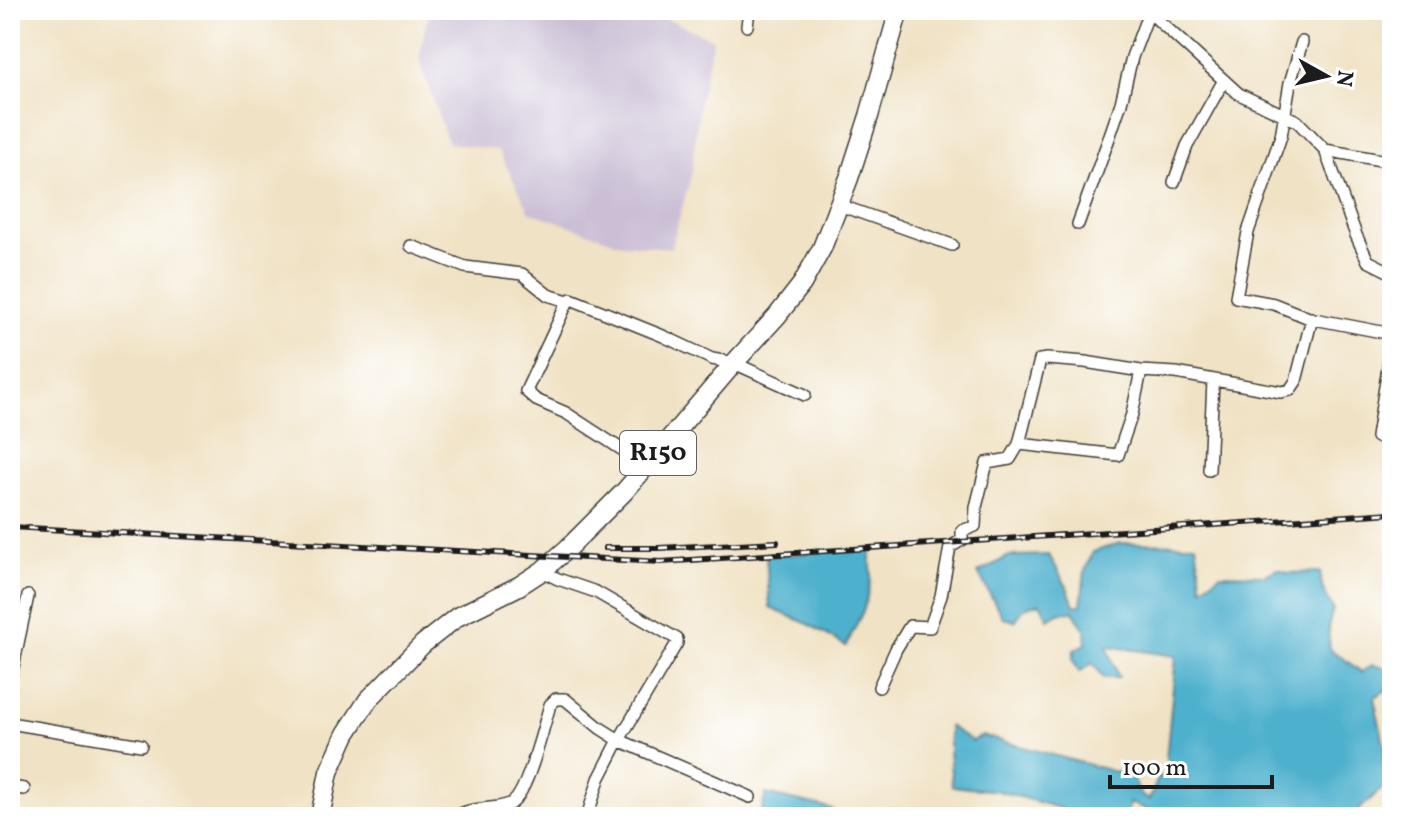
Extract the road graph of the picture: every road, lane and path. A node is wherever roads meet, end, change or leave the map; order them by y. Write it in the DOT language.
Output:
graph roads {
  1 [pos="749,10"];
  2 [pos="899,10"];
  3 [pos="1148,11"];
  4 [pos="747,26"];
  5 [pos="1302,42"];
  6 [pos="1224,80"];
  7 [pos="1283,115"];
  8 [pos="1325,150"];
  9 [pos="1392,162"];
  10 [pos="1174,182"];
  11 [pos="839,205"];
  12 [pos="1078,224"];
  13 [pos="952,245"];
  14 [pos="411,246"];
  15 [pos="1392,273"];
  16 [pos="568,301"];
  17 [pos="1312,318"];
  18 [pos="1392,334"];
  19 [pos="1392,342"];
  20 [pos="734,363"];
  21 [pos="1141,371"];
  22 [pos="1213,381"];
  23 [pos="805,395"];
  24 [pos="1377,437"];
  25 [pos="1019,444"];
  26 [pos="647,466"];
  27 [pos="1209,470"];
  28 [pos="542,571"];
  29 [pos="28,596"];
  30 [pos="10,681"];
  31 [pos="879,687"];
  32 [pos="10,723"];
  33 [pos="619,740"];
  34 [pos="141,745"];
  35 [pos="10,787"];
  36 [pos="24,789"];
  37 [pos="750,797"];
  38 [pos="320,817"];
  39 [pos="455,817"];
  40 [pos="587,817"];
  1 -- 4 [label="street"];
  2 -- 11 [label="main road, R150"];
  3 -- 6 [label="street"];
  3 -- 12 [label="street"];
  5 -- 7 [label="street"];
  6 -- 7 [label="street"];
  6 -- 10 [label="street"];
  7 -- 8 [label="street"];
  7 -- 17 [label="street"];
  8 -- 9 [label="street"];
  8 -- 15 [label="street"];
  11 -- 13 [label="street"];
  11 -- 20 [label="main road, R150"];
  14 -- 16 [label="street"];
  16 -- 20 [label="street"];
  16 -- 26 [label="street"];
  17 -- 18 [label="street"];
  17 -- 22 [label="street"];
  19 -- 24 [label="street"];
  20 -- 23 [label="street"];
  20 -- 26 [label="main road, R150"];
  21 -- 22 [label="street"];
  21 -- 25 [label="street"];
  21 -- 25 [label="street"];
  22 -- 27 [label="street"];
  25 -- 31 [label="street"];
  26 -- 28 [label="main road, R150"];
  28 -- 33 [label="street"];
  28 -- 38 [label="main road, R150"];
  29 -- 30 [label="street"];
  32 -- 34 [label="street"];
  33 -- 37 [label="street"];
  33 -- 39 [label="street"];
  33 -- 40 [label="street"];
  35 -- 36 [label="street"];
}
